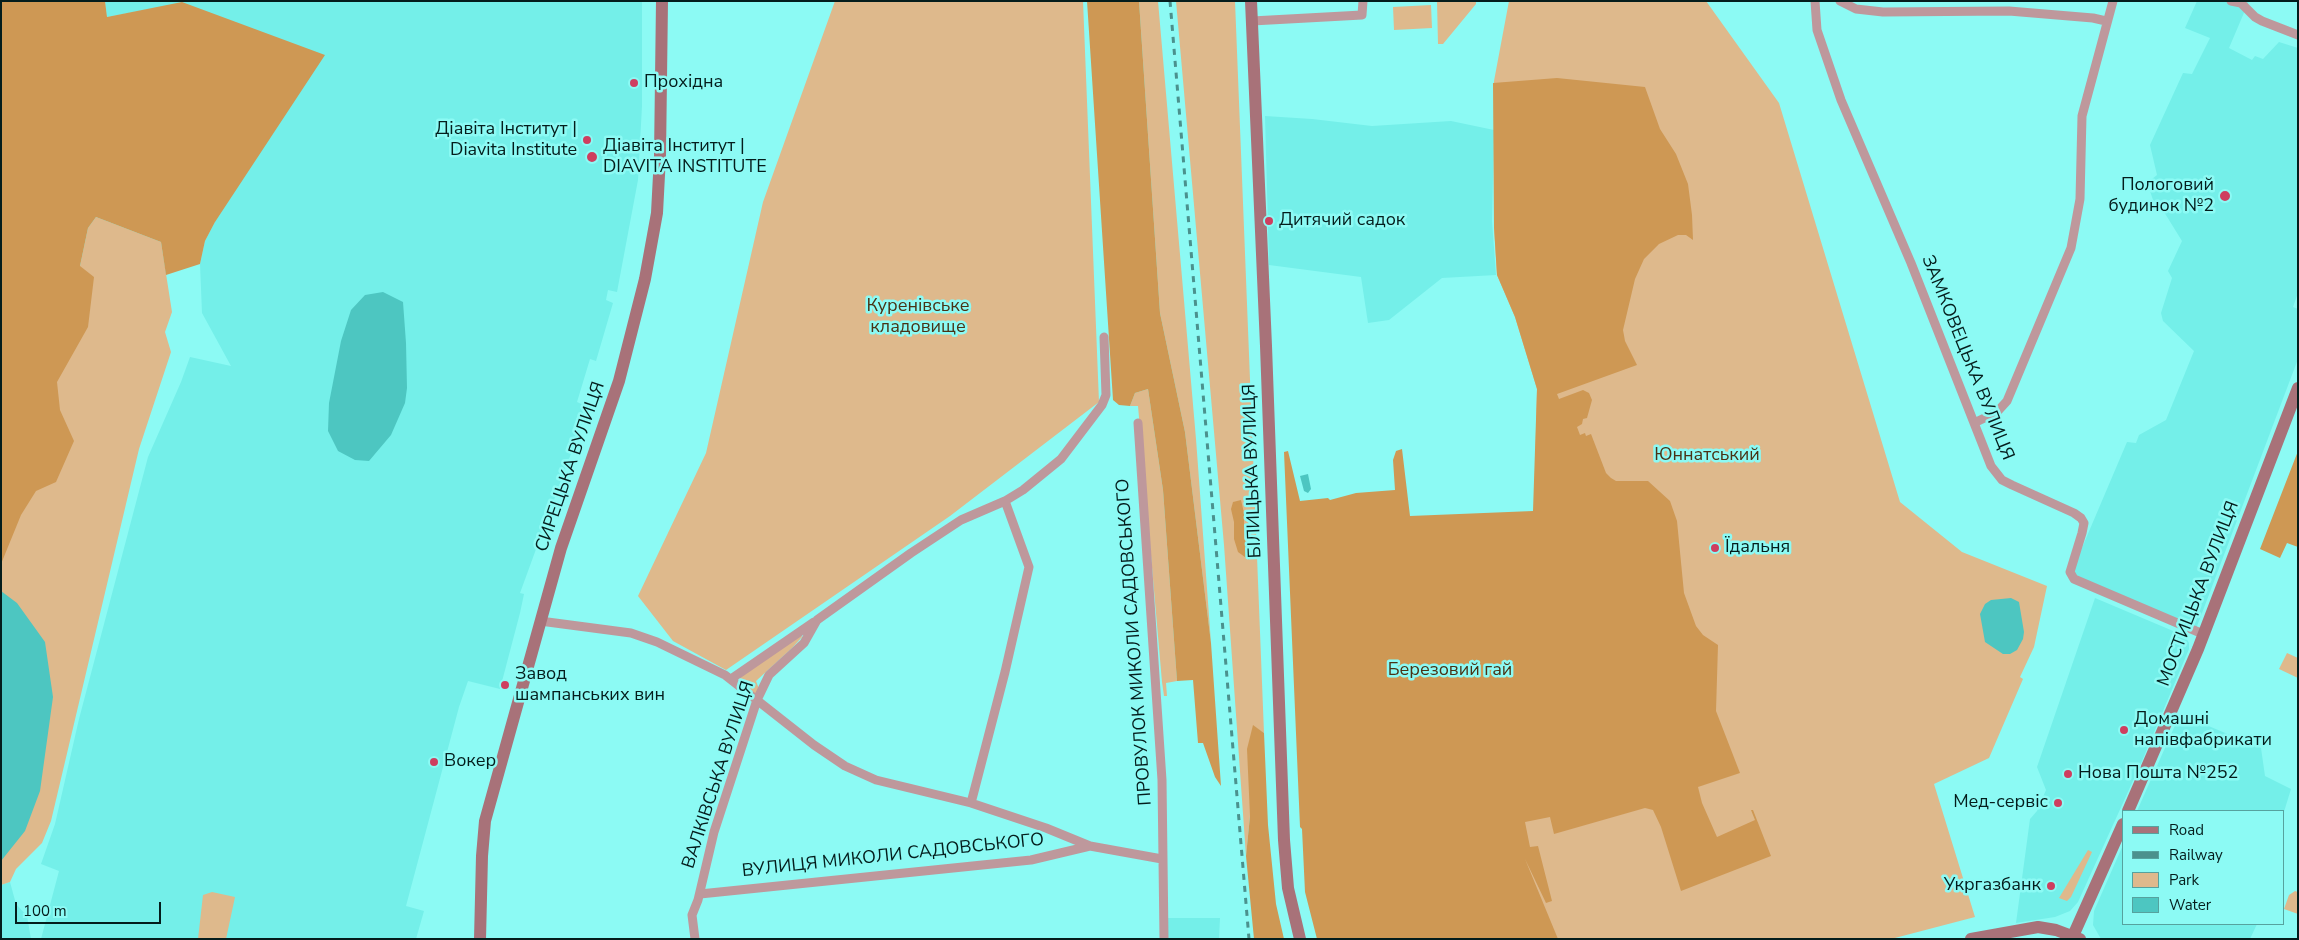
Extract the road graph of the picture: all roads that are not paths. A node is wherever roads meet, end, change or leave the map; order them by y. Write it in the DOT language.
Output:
graph roads {
  1 [pos="662,1"];
  2 [pos="1251,1"];
  3 [pos="1362,1"];
  4 [pos="1815,1"];
  5 [pos="1840,1"];
  6 [pos="2113,1"];
  7 [pos="2231,1"];
  8 [pos="2246,5"];
  9 [pos="1252,21"];
  10 [pos="2106,21"];
  11 [pos="2298,35"];
  12 [pos="1104,337"];
  13 [pos="2298,388"];
  14 [pos="1138,423"];
  15 [pos="1974,423"];
  16 [pos="1005,501"];
  17 [pos="817,620"];
  18 [pos="540,621"];
  19 [pos="2203,634"];
  20 [pos="732,679"];
  21 [pos="757,700"];
  22 [pos="971,803"];
  23 [pos="2128,810"];
  24 [pos="2122,826"];
  25 [pos="1090,846"];
  26 [pos="1162,859"];
  27 [pos="700,894"];
  28 [pos="2076,937"];
  29 [pos="480,939"];
  30 [pos="695,939"];
  31 [pos="1164,939"];
  32 [pos="1300,939"];
  33 [pos="1971,939"];
  1 -- 18 [label="main road, СИРЕЦЬКА ВУЛИЦЯ"];
  2 -- 9 [label="main road, БІЛИЦЬКА ВУЛИЦЯ"];
  3 -- 9 [label="street"];
  4 -- 15 [label="street, ЗАМКОВЕЦЬКА ВУЛИЦЯ"];
  5 -- 10 [label="street"];
  6 -- 10 [label="street"];
  7 -- 8 [label="street"];
  8 -- 11 [label="street"];
  9 -- 32 [label="main road, БІЛИЦЬКА ВУЛИЦЯ"];
  10 -- 15 [label="street"];
  12 -- 16 [label="street, ВАЛКІВСЬКА ВУЛИЦЯ"];
  13 -- 19 [label="main road, МОСТИЦЬКА ВУЛИЦЯ"];
  14 -- 26 [label="street, ПРОВУЛОК МИКОЛИ САДОВСЬКОГО"];
  15 -- 19 [label="street, ЗАМКОВЕЦЬКА ВУЛИЦЯ"];
  16 -- 17 [label="street, ВАЛКІВСЬКА ВУЛИЦЯ"];
  16 -- 22 [label="street"];
  17 -- 20 [label="street"];
  17 -- 21 [label="street, ВАЛКІВСЬКА ВУЛИЦЯ"];
  18 -- 20 [label="street"];
  18 -- 29 [label="main road, СИРЕЦЬКА ВУЛИЦЯ"];
  19 -- 23 [label="main road, МОСТИЦЬКА ВУЛИЦЯ"];
  20 -- 21 [label="street"];
  21 -- 22 [label="street"];
  21 -- 27 [label="street, ВАЛКІВСЬКА ВУЛИЦЯ"];
  22 -- 25 [label="street"];
  24 -- 28 [label="main road"];
  25 -- 26 [label="street"];
  25 -- 27 [label="street, ВУЛИЦЯ МИКОЛИ САДОВСЬКОГО"];
  26 -- 31 [label="street"];
  27 -- 30 [label="street, ВАЛКІВСЬКА ВУЛИЦЯ"];
  28 -- 33 [label="main road"];
}
